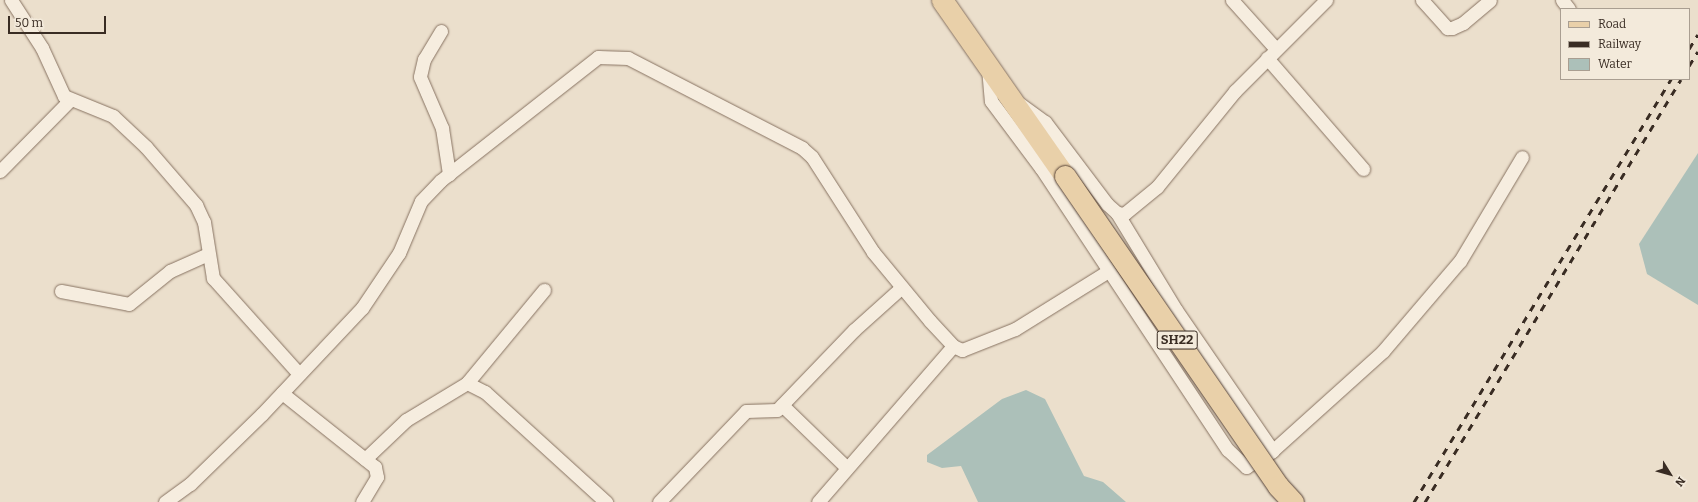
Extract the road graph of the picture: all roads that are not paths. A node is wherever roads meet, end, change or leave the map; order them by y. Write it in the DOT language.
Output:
graph roads {
  1 [pos="12,0"];
  2 [pos="942,0"];
  3 [pos="1232,0"];
  4 [pos="1326,0"];
  5 [pos="1422,0"];
  6 [pos="1490,0"];
  7 [pos="1562,0"];
  8 [pos="1568,8"];
  9 [pos="441,31"];
  10 [pos="1271,54"];
  11 [pos="988,67"];
  12 [pos="1010,98"];
  13 [pos="70,100"];
  14 [pos="1522,156"];
  15 [pos="1363,169"];
  16 [pos="0,171"];
  17 [pos="449,174"];
  18 [pos="1117,213"];
  19 [pos="208,254"];
  20 [pos="1108,271"];
  21 [pos="902,287"];
  22 [pos="61,290"];
  23 [pos="544,290"];
  24 [pos="953,346"];
  25 [pos="299,374"];
  26 [pos="467,383"];
  27 [pos="282,393"];
  28 [pos="782,405"];
  29 [pos="1273,450"];
  30 [pos="365,459"];
  31 [pos="846,467"];
  32 [pos="165,502"];
  33 [pos="362,502"];
  34 [pos="606,502"];
  35 [pos="659,502"];
  36 [pos="818,502"];
  37 [pos="1293,502"];
  1 -- 13 [label="street"];
  2 -- 11 [label="main road, SH22"];
  3 -- 10 [label="street"];
  4 -- 10 [label="street"];
  5 -- 6 [label="street"];
  7 -- 8 [label="street"];
  9 -- 17 [label="street"];
  10 -- 15 [label="street"];
  10 -- 18 [label="street"];
  11 -- 12 [label="main road, SH22"];
  11 -- 20 [label="street"];
  12 -- 18 [label="street"];
  12 -- 37 [label="main road, SH22, bridge"];
  13 -- 16 [label="street"];
  13 -- 19 [label="street"];
  14 -- 29 [label="street"];
  17 -- 21 [label="street"];
  17 -- 25 [label="street"];
  18 -- 29 [label="street"];
  19 -- 22 [label="street"];
  19 -- 25 [label="street"];
  20 -- 24 [label="street"];
  20 -- 29 [label="street"];
  21 -- 24 [label="street"];
  21 -- 28 [label="street"];
  23 -- 26 [label="street"];
  24 -- 31 [label="street"];
  25 -- 27 [label="street"];
  26 -- 30 [label="street"];
  26 -- 34 [label="street"];
  27 -- 30 [label="street"];
  27 -- 32 [label="street"];
  28 -- 31 [label="street"];
  28 -- 35 [label="street"];
  30 -- 33 [label="street"];
  31 -- 36 [label="street"];
}
